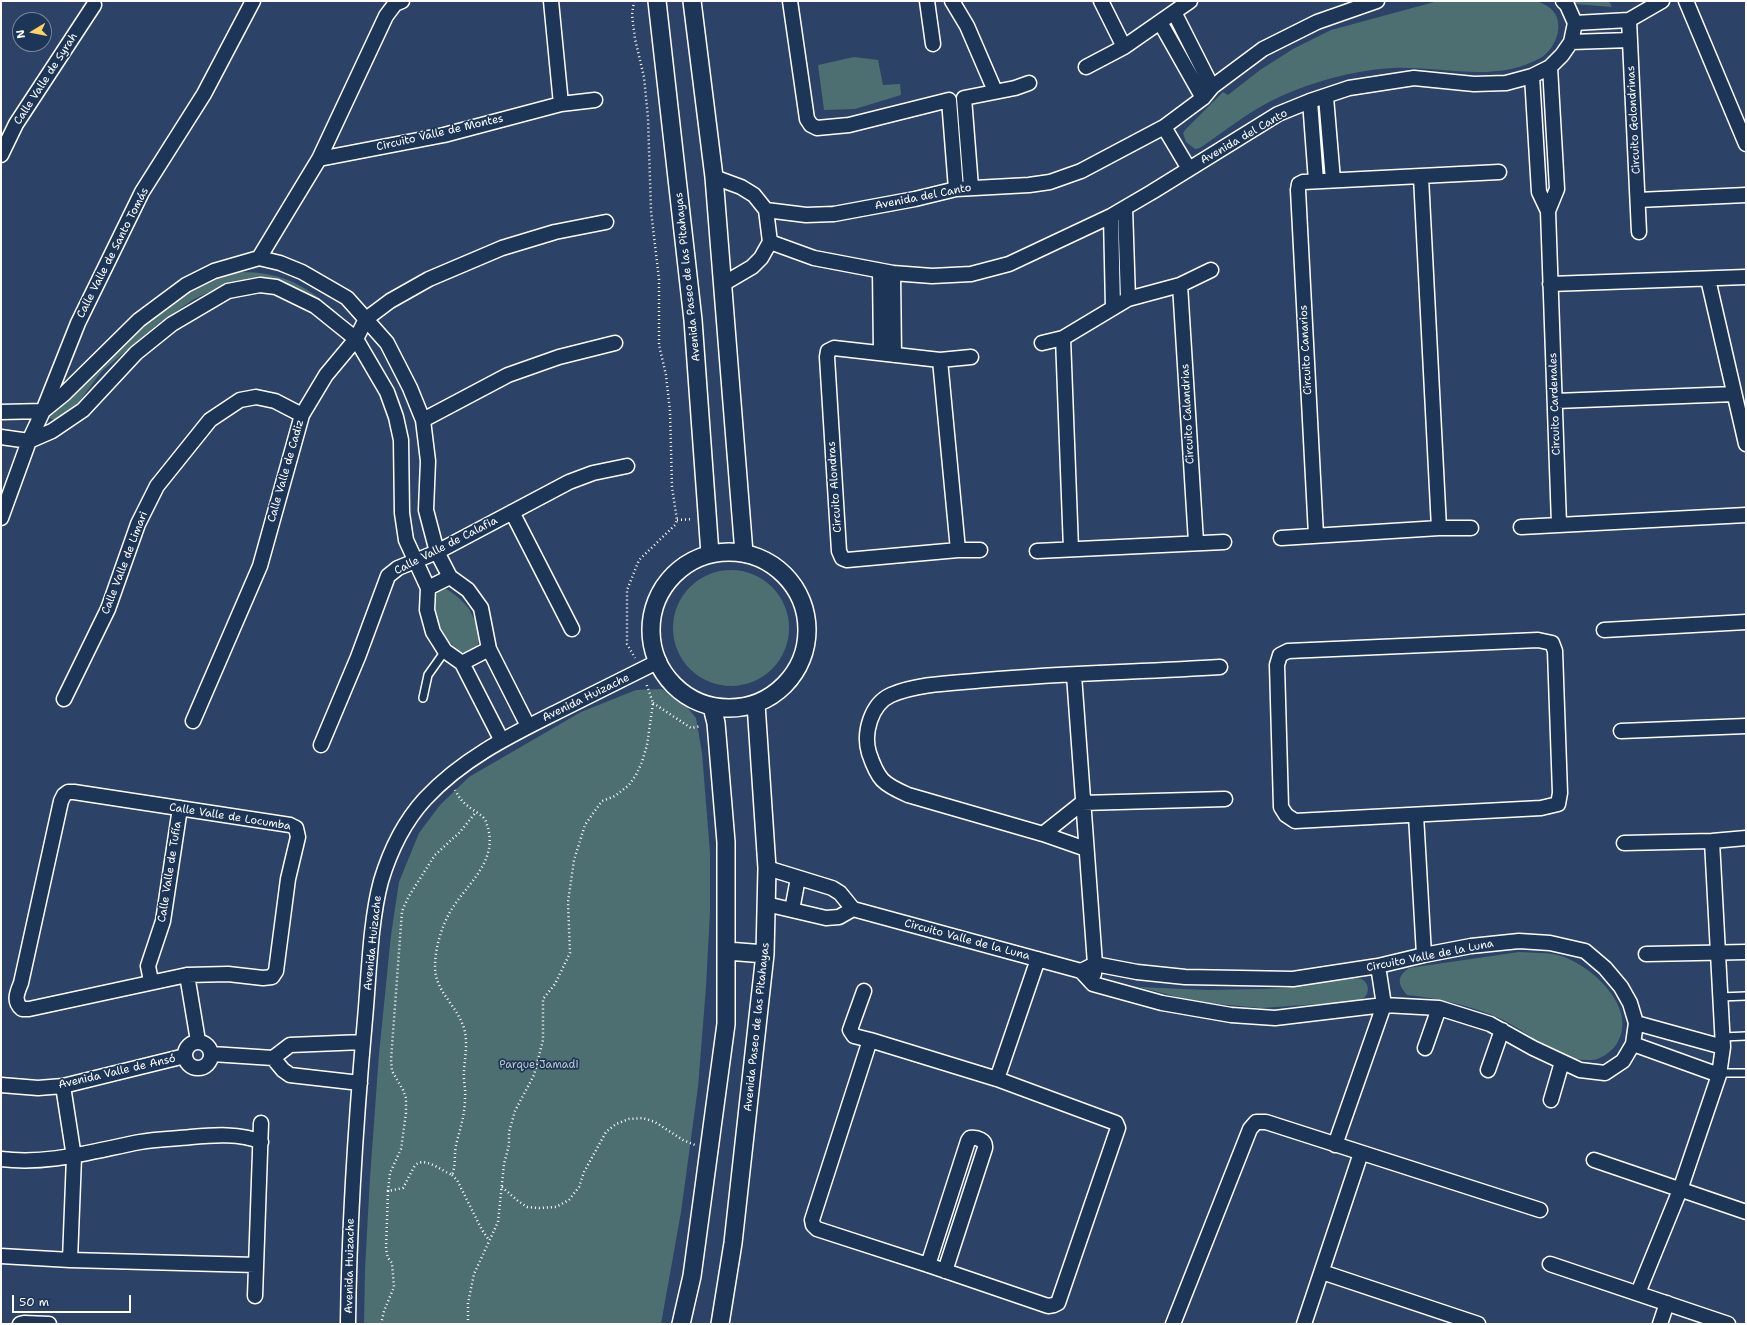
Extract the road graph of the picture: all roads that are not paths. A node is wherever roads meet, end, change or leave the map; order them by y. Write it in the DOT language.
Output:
graph roads {
  1 [pos="253,1"];
  2 [pos="402,1"];
  3 [pos="551,1"];
  4 [pos="657,1"];
  5 [pos="692,1"];
  6 [pos="790,1"];
  7 [pos="927,1"];
  8 [pos="952,1"];
  9 [pos="1100,1"];
  10 [pos="1190,1"];
  11 [pos="1377,1"];
  12 [pos="1563,1"];
  13 [pos="1662,1"];
  14 [pos="1686,1"];
  15 [pos="94,5"];
  16 [pos="1174,12"];
  17 [pos="1629,20"];
  18 [pos="1160,22"];
  19 [pos="1575,23"];
  20 [pos="1630,40"];
  21 [pos="1571,42"];
  22 [pos="933,44"];
  23 [pos="1124,47"];
  24 [pos="1086,67"];
  25 [pos="1550,67"];
  26 [pos="1532,76"];
  27 [pos="1029,83"];
  28 [pos="1212,87"];
  29 [pos="995,91"];
  30 [pos="1326,97"];
  31 [pos="1203,98"];
  32 [pos="595,100"];
  33 [pos="1310,101"];
  34 [pos="561,104"];
  35 [pos="1164,128"];
  36 [pos="1746,144"];
  37 [pos="1,156"];
  38 [pos="319,159"];
  39 [pos="1189,169"];
  40 [pos="1498,172"];
  41 [pos="714,177"];
  42 [pos="1420,177"];
  43 [pos="1333,180"];
  44 [pos="1316,181"];
  45 [pos="971,187"];
  46 [pos="956,189"];
  47 [pos="1746,194"];
  48 [pos="1638,200"];
  49 [pos="1125,208"];
  50 [pos="766,210"];
  51 [pos="1548,211"];
  52 [pos="1110,216"];
  53 [pos="606,222"];
  54 [pos="1639,232"];
  55 [pos="770,242"];
  56 [pos="259,258"];
  57 [pos="1210,270"];
  58 [pos="886,272"];
  59 [pos="1746,277"];
  60 [pos="1708,279"];
  61 [pos="723,284"];
  62 [pos="1550,284"];
  63 [pos="1180,285"];
  64 [pos="1128,299"];
  65 [pos="1113,308"];
  66 [pos="366,319"];
  67 [pos="1063,338"];
  68 [pos="356,339"];
  69 [pos="616,343"];
  70 [pos="1042,343"];
  71 [pos="887,354"];
  72 [pos="971,357"];
  73 [pos="940,360"];
  74 [pos="1734,394"];
  75 [pos="1556,401"];
  76 [pos="44,411"];
  77 [pos="1,412"];
  78 [pos="302,415"];
  79 [pos="423,420"];
  80 [pos="1,437"];
  81 [pos="29,441"];
  82 [pos="1746,444"];
  83 [pos="627,466"];
  84 [pos="512,512"];
  85 [pos="1746,515"];
  86 [pos="1,518"];
  87 [pos="1560,524"];
  88 [pos="1521,527"];
  89 [pos="1439,528"];
  90 [pos="1471,528"];
  91 [pos="1316,535"];
  92 [pos="1281,538"];
  93 [pos="1196,542"];
  94 [pos="1224,542"];
  95 [pos="1071,549"];
  96 [pos="958,550"];
  97 [pos="980,550"];
  98 [pos="1038,551"];
  99 [pos="437,552"];
  100 [pos="744,553"];
  101 [pos="710,554"];
  102 [pos="415,561"];
  103 [pos="450,576"];
  104 [pos="428,588"];
  105 [pos="1746,622"];
  106 [pos="572,629"];
  107 [pos="1604,630"];
  108 [pos="489,649"];
  109 [pos="445,651"];
  110 [pos="659,661"];
  111 [pos="462,663"];
  112 [pos="1220,667"];
  113 [pos="1074,675"];
  114 [pos="423,698"];
  115 [pos="64,699"];
  116 [pos="756,704"];
  117 [pos="712,707"];
  118 [pos="194,721"];
  119 [pos="528,726"];
  120 [pos="1746,726"];
  121 [pos="1621,731"];
  122 [pos="501,739"];
  123 [pos="321,745"];
  124 [pos="1225,799"];
  125 [pos="1082,803"];
  126 [pos="180,808"];
  127 [pos="1416,815"];
  128 [pos="1043,834"];
  129 [pos="1746,838"];
  130 [pos="1712,841"];
  131 [pos="1624,843"];
  132 [pos="1086,849"];
  133 [pos="767,868"];
  134 [pos="798,878"];
  135 [pos="766,904"];
  136 [pos="853,909"];
  137 [pos="792,910"];
  138 [pos="727,952"];
  139 [pos="1746,952"];
  140 [pos="1718,953"];
  141 [pos="765,954"];
  142 [pos="1646,954"];
  143 [pos="1424,955"];
  144 [pos="1038,959"];
  145 [pos="1095,964"];
  146 [pos="1378,966"];
  147 [pos="1081,971"];
  148 [pos="187,975"];
  149 [pos="151,981"];
  150 [pos="1093,984"];
  151 [pos="864,991"];
  152 [pos="1746,996"];
  153 [pos="1720,997"];
  154 [pos="1384,1005"];
  155 [pos="1439,1008"];
  156 [pos="1636,1023"];
  157 [pos="1502,1030"];
  158 [pos="1746,1036"];
  159 [pos="870,1040"];
  160 [pos="198,1041"];
  161 [pos="363,1042"];
  162 [pos="1722,1042"];
  163 [pos="1633,1044"];
  164 [pos="1425,1048"];
  165 [pos="212,1054"];
  166 [pos="185,1056"];
  167 [pos="273,1058"];
  168 [pos="1562,1062"];
  169 [pos="1488,1070"];
  170 [pos="1746,1073"];
  171 [pos="1719,1074"];
  172 [pos="997,1079"];
  173 [pos="360,1083"];
  174 [pos="1,1085"];
  175 [pos="63,1086"];
  176 [pos="1551,1100"];
  177 [pos="261,1123"];
  178 [pos="260,1142"];
  179 [pos="1335,1145"];
  180 [pos="1361,1153"];
  181 [pos="74,1157"];
  182 [pos="1,1159"];
  183 [pos="1594,1160"];
  184 [pos="1680,1190"];
  185 [pos="1540,1210"];
  186 [pos="1746,1212"];
  187 [pos="1,1256"];
  188 [pos="70,1260"];
  189 [pos="1550,1264"];
  190 [pos="256,1265"];
  191 [pos="928,1265"];
  192 [pos="944,1271"];
  193 [pos="1322,1272"];
  194 [pos="1638,1293"];
  195 [pos="255,1296"];
  196 [pos="1667,1303"];
  197 [pos="20,1324"];
  198 [pos="49,1324"];
  199 [pos="348,1324"];
  200 [pos="681,1324"];
  201 [pos="720,1324"];
  202 [pos="1173,1324"];
  203 [pos="1304,1324"];
  204 [pos="1478,1324"];
  205 [pos="1660,1324"];
  206 [pos="1728,1324"];
  1 -- 76 [label="street, Calle Valle de Santo Tomás"];
  2 -- 38 [label="street"];
  3 -- 34 [label="street"];
  4 -- 101 [label="street, Avenida Paseo de las Pitahayas"];
  5 -- 41 [label="street"];
  6 -- 46 [label="street"];
  7 -- 22 [label="street"];
  8 -- 29 [label="street"];
  9 -- 23 [label="street"];
  10 -- 16 [label="street"];
  11 -- 28 [label="street, Avenida del Canto"];
  12 -- 19 [label="street"];
  13 -- 17 [label="street"];
  14 -- 36 [label="street"];
  15 -- 37 [label="street, Calle Valle de Syrah"];
  16 -- 18 [label="street"];
  16 -- 28 [label="street"];
  17 -- 19 [label="street"];
  17 -- 20 [label="street, Circuito Golondrinas"];
  18 -- 23 [label="street"];
  18 -- 31 [label="street"];
  19 -- 21 [label="street, Avenida del Canto"];
  20 -- 21 [label="street"];
  20 -- 48 [label="street, Circuito Golondrinas"];
  21 -- 25 [label="street, Avenida del Canto"];
  23 -- 24 [label="street"];
  25 -- 26 [label="street, Avenida del Canto"];
  25 -- 51 [label="street, Circuito Cardenales"];
  26 -- 30 [label="street, Avenida del Canto"];
  26 -- 51 [label="street, Circuito Cardenales"];
  27 -- 29 [label="street"];
  28 -- 31 [label="street, Avenida del Canto"];
  29 -- 45 [label="street"];
  30 -- 33 [label="street, Avenida del Canto"];
  30 -- 43 [label="street"];
  31 -- 35 [label="street, Avenida del Canto"];
  32 -- 34 [label="street, Circuito Valle de Montes"];
  33 -- 39 [label="street, Avenida del Canto"];
  33 -- 44 [label="street"];
  34 -- 38 [label="street, Circuito Valle de Montes"];
  35 -- 39 [label="street, Avenida del Canto"];
  35 -- 45 [label="street, Avenida del Canto"];
  38 -- 56 [label="street"];
  39 -- 49 [label="street, Avenida del Canto"];
  40 -- 42 [label="street, Circuito Canarios"];
  41 -- 50 [label="street"];
  41 -- 61 [label="street"];
  42 -- 43 [label="street, Circuito Canarios"];
  42 -- 89 [label="street"];
  43 -- 44 [label="street, Circuito Canarios"];
  44 -- 91 [label="street, Circuito Canarios"];
  45 -- 46 [label="street, Avenida del Canto"];
  46 -- 50 [label="street, Avenida del Canto"];
  47 -- 48 [label="street"];
  48 -- 54 [label="street, Circuito Golondrinas"];
  49 -- 52 [label="street, Avenida del Canto"];
  49 -- 64 [label="street"];
  50 -- 55 [label="street"];
  51 -- 62 [label="street, Circuito Cardenales"];
  52 -- 58 [label="street, Avenida del Canto"];
  52 -- 65 [label="street"];
  53 -- 66 [label="street, Calle Valle de Cadiz"];
  55 -- 58 [label="street, Avenida del Canto"];
  55 -- 61 [label="street"];
  56 -- 66 [label="street"];
  56 -- 76 [label="street"];
  57 -- 63 [label="street"];
  58 -- 71 [label="street"];
  59 -- 60 [label="street"];
  60 -- 62 [label="street"];
  60 -- 74 [label="street"];
  61 -- 100 [label="street"];
  62 -- 75 [label="street, Circuito Cardenales"];
  63 -- 64 [label="street"];
  63 -- 93 [label="street, Circuito Calandrias"];
  64 -- 65 [label="street"];
  65 -- 67 [label="street"];
  66 -- 68 [label="street, Calle Valle de Cadiz"];
  66 -- 79 [label="street"];
  67 -- 70 [label="street"];
  67 -- 95 [label="street"];
  68 -- 78 [label="street, Calle Valle de Cadiz"];
  68 -- 81 [label="street"];
  68 -- 102 [label="street"];
  69 -- 79 [label="street"];
  71 -- 73 [label="street, Circuito Alondras"];
  71 -- 96 [label="street, Circuito Alondras"];
  72 -- 73 [label="street, Circuito Alondras"];
  73 -- 96 [label="street"];
  74 -- 75 [label="street"];
  74 -- 82 [label="street"];
  75 -- 87 [label="street, Circuito Cardenales"];
  76 -- 77 [label="street"];
  76 -- 81 [label="street, Calle Valle de Santo Tomás"];
  78 -- 115 [label="street, Calle Valle de Limari"];
  78 -- 118 [label="street, Calle Valle de Cadiz"];
  79 -- 99 [label="street"];
  80 -- 81 [label="street"];
  81 -- 86 [label="street, Calle Valle de Santo Tomás"];
  83 -- 84 [label="street, Calle Valle de Calafia"];
  84 -- 99 [label="street, Calle Valle de Calafia"];
  84 -- 106 [label="street"];
  85 -- 87 [label="street"];
  87 -- 88 [label="street"];
  89 -- 90 [label="street"];
  89 -- 91 [label="street"];
  91 -- 92 [label="street"];
  93 -- 94 [label="street"];
  93 -- 95 [label="street"];
  95 -- 98 [label="street"];
  96 -- 97 [label="street, Circuito Alondras"];
  99 -- 102 [label="street, Calle Valle de Calafia"];
  99 -- 103 [label="street"];
  100 -- 101 [label="street"];
  100 -- 116 [label="street"];
  101 -- 110 [label="street"];
  102 -- 104 [label="street"];
  102 -- 123 [label="street, Calle Valle de Calafia"];
  103 -- 104 [label="street"];
  103 -- 108 [label="street"];
  104 -- 109 [label="street"];
  105 -- 107 [label="street"];
  108 -- 111 [label="street"];
  108 -- 119 [label="street"];
  109 -- 111 [label="street"];
  109 -- 114 [label="lane"];
  110 -- 117 [label="street"];
  110 -- 119 [label="street, Avenida Huizache"];
  111 -- 122 [label="street"];
  112 -- 113 [label="street"];
  113 -- 125 [label="street"];
  113 -- 128 [label="street"];
  116 -- 117 [label="street"];
  116 -- 133 [label="street, Avenida Paseo de las Pitahayas"];
  117 -- 138 [label="street"];
  119 -- 122 [label="street, Avenida Huizache"];
  120 -- 121 [label="street"];
  122 -- 161 [label="street, Avenida Huizache"];
  124 -- 125 [label="street"];
  125 -- 128 [label="street"];
  125 -- 132 [label="street"];
  126 -- 148 [label="street, Calle Valle de Locumba"];
  126 -- 149 [label="street, Calle Valle de Tufía"];
  126 -- 149 [label="street, Calle Valle de Locumba"];
  127 -- 127 [label="street"];
  127 -- 143 [label="street"];
  128 -- 132 [label="street"];
  129 -- 130 [label="street"];
  130 -- 131 [label="street"];
  130 -- 140 [label="street"];
  132 -- 145 [label="street"];
  133 -- 134 [label="street"];
  133 -- 135 [label="street, Avenida Paseo de las Pitahayas"];
  134 -- 136 [label="street"];
  134 -- 137 [label="street"];
  135 -- 137 [label="street"];
  135 -- 141 [label="street, Avenida Paseo de las Pitahayas"];
  136 -- 137 [label="street"];
  136 -- 144 [label="street, Circuito Valle de la Luna"];
  138 -- 141 [label="street"];
  138 -- 200 [label="street"];
  139 -- 140 [label="street"];
  140 -- 142 [label="street"];
  140 -- 153 [label="street"];
  141 -- 201 [label="street, Avenida Paseo de las Pitahayas"];
  143 -- 146 [label="street, Circuito Valle de la Luna"];
  143 -- 156 [label="street, Circuito Valle de la Luna"];
  144 -- 147 [label="street, Circuito Valle de la Luna"];
  144 -- 172 [label="street"];
  145 -- 146 [label="street, Circuito Valle de la Luna"];
  145 -- 147 [label="street"];
  145 -- 150 [label="street"];
  146 -- 154 [label="street"];
  147 -- 150 [label="street"];
  148 -- 149 [label="street, Calle Valle de Locumba"];
  148 -- 160 [label="street"];
  150 -- 154 [label="street, Circuito Valle de la Luna"];
  151 -- 159 [label="street"];
  152 -- 153 [label="lane"];
  153 -- 162 [label="street"];
  154 -- 155 [label="street, Circuito Valle de la Luna"];
  154 -- 179 [label="street"];
  155 -- 157 [label="street, Circuito Valle de la Luna"];
  155 -- 164 [label="street"];
  156 -- 162 [label="street"];
  156 -- 163 [label="street, Circuito Valle de la Luna"];
  157 -- 168 [label="street, Circuito Valle de la Luna"];
  157 -- 169 [label="street"];
  158 -- 162 [label="lane"];
  159 -- 172 [label="street"];
  159 -- 191 [label="street"];
  160 -- 165 [label="street"];
  160 -- 166 [label="street"];
  161 -- 167 [label="street"];
  161 -- 173 [label="street, Avenida Huizache"];
  162 -- 171 [label="street"];
  163 -- 168 [label="street, Circuito Valle de la Luna"];
  163 -- 171 [label="street"];
  165 -- 166 [label="street"];
  165 -- 167 [label="street"];
  166 -- 175 [label="street, Avenida Valle de Ansó"];
  167 -- 173 [label="street"];
  168 -- 176 [label="street"];
  170 -- 171 [label="lane"];
  171 -- 184 [label="street"];
  172 -- 192 [label="street"];
  173 -- 199 [label="street, Avenida Huizache"];
  174 -- 175 [label="street, Avenida Valle de Ansó"];
  175 -- 181 [label="street"];
  177 -- 178 [label="street"];
  178 -- 181 [label="street"];
  178 -- 190 [label="street"];
  179 -- 180 [label="street"];
  179 -- 202 [label="street"];
  180 -- 185 [label="street"];
  180 -- 193 [label="street"];
  181 -- 182 [label="street"];
  181 -- 188 [label="street"];
  183 -- 184 [label="street"];
  184 -- 186 [label="street"];
  184 -- 194 [label="street"];
  187 -- 188 [label="street"];
  188 -- 190 [label="street"];
  189 -- 194 [label="street"];
  190 -- 195 [label="street"];
  191 -- 192 [label="street"];
  191 -- 192 [label="street"];
  193 -- 203 [label="street"];
  193 -- 204 [label="street"];
  194 -- 196 [label="street"];
  196 -- 205 [label="street"];
  196 -- 206 [label="street"];
  197 -- 198 [label="street"];
}
